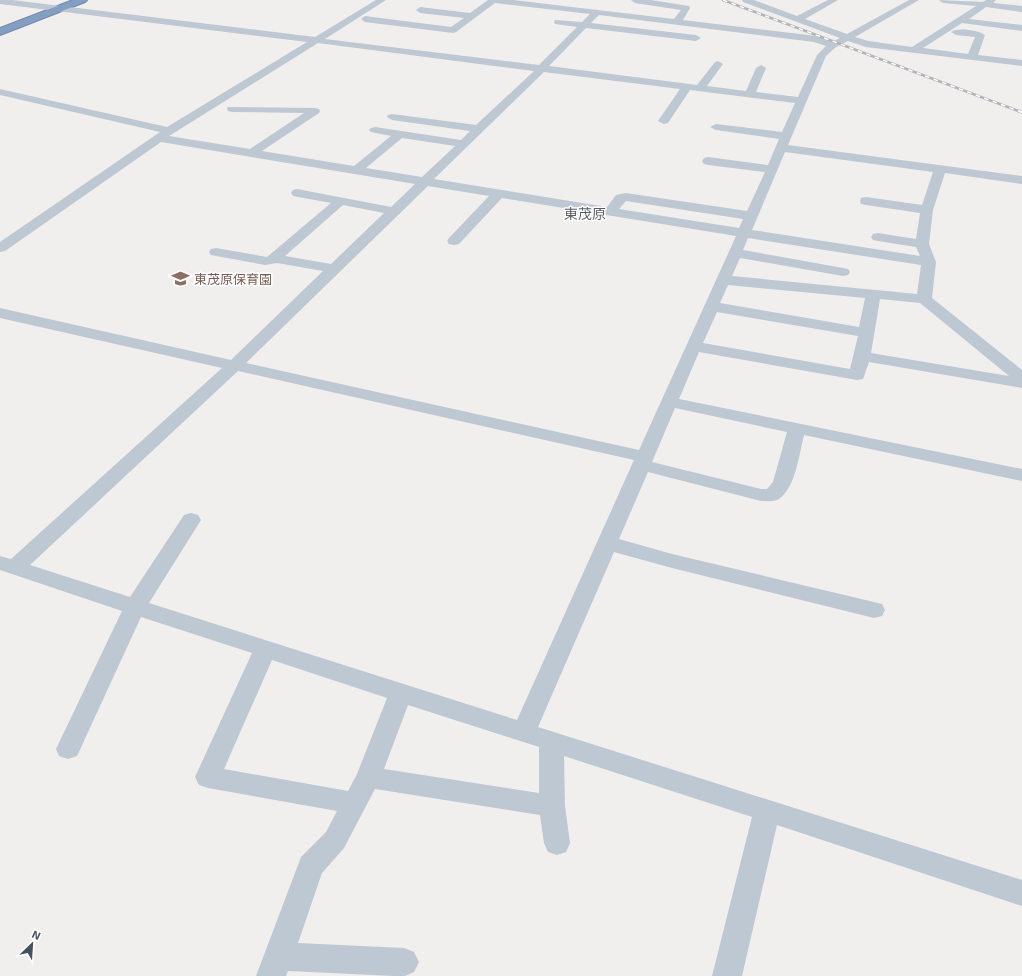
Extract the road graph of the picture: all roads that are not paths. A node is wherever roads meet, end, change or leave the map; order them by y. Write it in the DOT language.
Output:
graph roads {
  1 [pos="82,0"];
  2 [pos="382,0"];
  3 [pos="493,0"];
  4 [pos="635,0"];
  5 [pos="834,0"];
  6 [pos="915,0"];
  7 [pos="943,0"];
  8 [pos="0,1"];
  9 [pos="515,1"];
  10 [pos="752,1"];
  11 [pos="988,2"];
  12 [pos="601,4"];
  13 [pos="60,9"];
  14 [pos="1022,9"];
  15 [pos="420,10"];
  16 [pos="593,13"];
  17 [pos="472,16"];
  18 [pos="365,19"];
  19 [pos="798,19"];
  20 [pos="959,20"];
  21 [pos="558,22"];
  22 [pos="677,22"];
  23 [pos="663,23"];
  24 [pos="584,25"];
  25 [pos="1022,28"];
  26 [pos="944,30"];
  27 [pos="0,32"];
  28 [pos="653,33"];
  29 [pos="696,38"];
  30 [pos="847,38"];
  31 [pos="317,40"];
  32 [pos="833,45"];
  33 [pos="689,46"];
  34 [pos="913,50"];
  35 [pos="972,57"];
  36 [pos="1022,63"];
  37 [pos="718,64"];
  38 [pos="761,68"];
  39 [pos="541,69"];
  40 [pos="687,87"];
  41 [pos="700,88"];
  42 [pos="0,92"];
  43 [pos="749,95"];
  44 [pos="802,101"];
  45 [pos="232,109"];
  46 [pos="392,117"];
  47 [pos="664,121"];
  48 [pos="716,126"];
  49 [pos="479,129"];
  50 [pos="375,130"];
  51 [pos="400,134"];
  52 [pos="164,135"];
  53 [pos="463,144"];
  54 [pos="252,154"];
  55 [pos="781,155"];
  56 [pos="708,161"];
  57 [pos="879,161"];
  58 [pos="940,169"];
  59 [pos="356,171"];
  60 [pos="874,173"];
  61 [pos="1022,180"];
  62 [pos="424,182"];
  63 [pos="297,193"];
  64 [pos="498,194"];
  65 [pos="341,201"];
  66 [pos="866,201"];
  67 [pos="927,210"];
  68 [pos="394,211"];
  69 [pos="611,211"];
  70 [pos="751,216"];
  71 [pos="744,233"];
  72 [pos="878,237"];
  73 [pos="454,241"];
  74 [pos="922,244"];
  75 [pos="0,248"];
  76 [pos="216,252"];
  77 [pos="735,253"];
  78 [pos="274,258"];
  79 [pos="928,262"];
  80 [pos="333,269"];
  81 [pos="843,272"];
  82 [pos="723,280"];
  83 [pos="873,294"];
  84 [pos="924,299"];
  85 [pos="712,306"];
  86 [pos="0,313"];
  87 [pos="866,333"];
  88 [pos="694,346"];
  89 [pos="862,356"];
  90 [pos="235,365"];
  91 [pos="1022,378"];
  92 [pos="1022,384"];
  93 [pos="669,402"];
  94 [pos="797,429"];
  95 [pos="643,461"];
  96 [pos="1022,475"];
  97 [pos="191,520"];
  98 [pos="607,543"];
  99 [pos="7,566"];
  100 [pos="135,607"];
  101 [pos="874,610"];
  102 [pos="265,649"];
  103 [pos="401,693"];
  104 [pos="524,732"];
  105 [pos="551,741"];
  106 [pos="68,750"];
  107 [pos="368,777"];
  108 [pos="353,803"];
  109 [pos="552,806"];
  110 [pos="768,811"];
  111 [pos="557,843"];
  112 [pos="1022,893"];
  113 [pos="404,962"];
  114 [pos="274,966"];
  115 [pos="727,976"];
  1 -- 13 [label="highway"];
  2 -- 31 [label="street"];
  3 -- 9 [label="street"];
  3 -- 17 [label="street"];
  4 -- 22 [label="street"];
  5 -- 19 [label="street"];
  6 -- 30 [label="street"];
  7 -- 11 [label="street"];
  8 -- 13 [label="street"];
  9 -- 16 [label="street"];
  10 -- 19 [label="street"];
  11 -- 14 [label="street"];
  11 -- 20 [label="street"];
  12 -- 16 [label="street"];
  13 -- 27 [label="highway"];
  13 -- 31 [label="street"];
  15 -- 17 [label="street"];
  16 -- 23 [label="street"];
  16 -- 24 [label="street"];
  17 -- 18 [label="street"];
  19 -- 30 [label="street"];
  20 -- 25 [label="street"];
  20 -- 26 [label="street"];
  21 -- 24 [label="street"];
  22 -- 23 [label="street"];
  22 -- 32 [label="street"];
  23 -- 28 [label="street"];
  23 -- 29 [label="street"];
  24 -- 28 [label="street"];
  24 -- 39 [label="street"];
  26 -- 34 [label="street"];
  26 -- 35 [label="street"];
  28 -- 29 [label="street"];
  29 -- 33 [label="street"];
  30 -- 32 [label="street"];
  30 -- 34 [label="street"];
  31 -- 39 [label="street"];
  31 -- 52 [label="street"];
  32 -- 44 [label="street"];
  34 -- 35 [label="street"];
  35 -- 36 [label="street"];
  37 -- 41 [label="street"];
  38 -- 43 [label="street"];
  39 -- 40 [label="street"];
  39 -- 49 [label="street"];
  40 -- 41 [label="street"];
  40 -- 47 [label="street"];
  41 -- 43 [label="street"];
  42 -- 52 [label="street"];
  43 -- 44 [label="street"];
  44 -- 55 [label="street"];
  45 -- 54 [label="street"];
  46 -- 49 [label="street"];
  48 -- 55 [label="street"];
  49 -- 53 [label="street"];
  50 -- 51 [label="street"];
  51 -- 53 [label="street"];
  51 -- 59 [label="street"];
  52 -- 54 [label="street"];
  52 -- 75 [label="street"];
  53 -- 62 [label="street"];
  54 -- 59 [label="street"];
  55 -- 56 [label="street"];
  55 -- 57 [label="street"];
  55 -- 70 [label="street"];
  57 -- 58 [label="street"];
  57 -- 60 [label="street"];
  58 -- 61 [label="street"];
  58 -- 67 [label="street"];
  59 -- 62 [label="street"];
  62 -- 64 [label="street"];
  62 -- 68 [label="street"];
  63 -- 65 [label="street"];
  64 -- 69 [label="street"];
  64 -- 73 [label="street"];
  65 -- 68 [label="street"];
  65 -- 78 [label="street"];
  66 -- 67 [label="street"];
  67 -- 74 [label="street"];
  68 -- 80 [label="street"];
  69 -- 70 [label="street"];
  69 -- 71 [label="street"];
  70 -- 71 [label="street"];
  71 -- 77 [label="street"];
  71 -- 79 [label="street"];
  72 -- 74 [label="street"];
  74 -- 79 [label="street"];
  76 -- 78 [label="street"];
  77 -- 81 [label="street"];
  77 -- 82 [label="street"];
  78 -- 80 [label="street"];
  79 -- 84 [label="street"];
  80 -- 90 [label="street"];
  82 -- 83 [label="street"];
  82 -- 85 [label="street"];
  83 -- 84 [label="street"];
  83 -- 87 [label="street"];
  84 -- 91 [label="street"];
  85 -- 87 [label="street"];
  85 -- 88 [label="street"];
  86 -- 90 [label="street"];
  87 -- 89 [label="street"];
  88 -- 89 [label="street"];
  88 -- 93 [label="street"];
  89 -- 92 [label="street"];
  90 -- 95 [label="street"];
  90 -- 99 [label="street"];
  93 -- 94 [label="street"];
  93 -- 95 [label="street"];
  94 -- 95 [label="street"];
  94 -- 96 [label="street"];
  95 -- 98 [label="street"];
  97 -- 100 [label="street"];
  98 -- 101 [label="street"];
  98 -- 104 [label="street"];
  99 -- 100 [label="street"];
  100 -- 102 [label="street"];
  100 -- 106 [label="street"];
  102 -- 103 [label="street"];
  102 -- 108 [label="street"];
  103 -- 104 [label="street"];
  103 -- 107 [label="street"];
  104 -- 105 [label="street"];
  105 -- 109 [label="street"];
  105 -- 110 [label="street"];
  107 -- 108 [label="street"];
  107 -- 109 [label="street"];
  108 -- 114 [label="street"];
  109 -- 111 [label="street"];
  110 -- 112 [label="street"];
  110 -- 115 [label="street"];
  113 -- 114 [label="street"];
}
